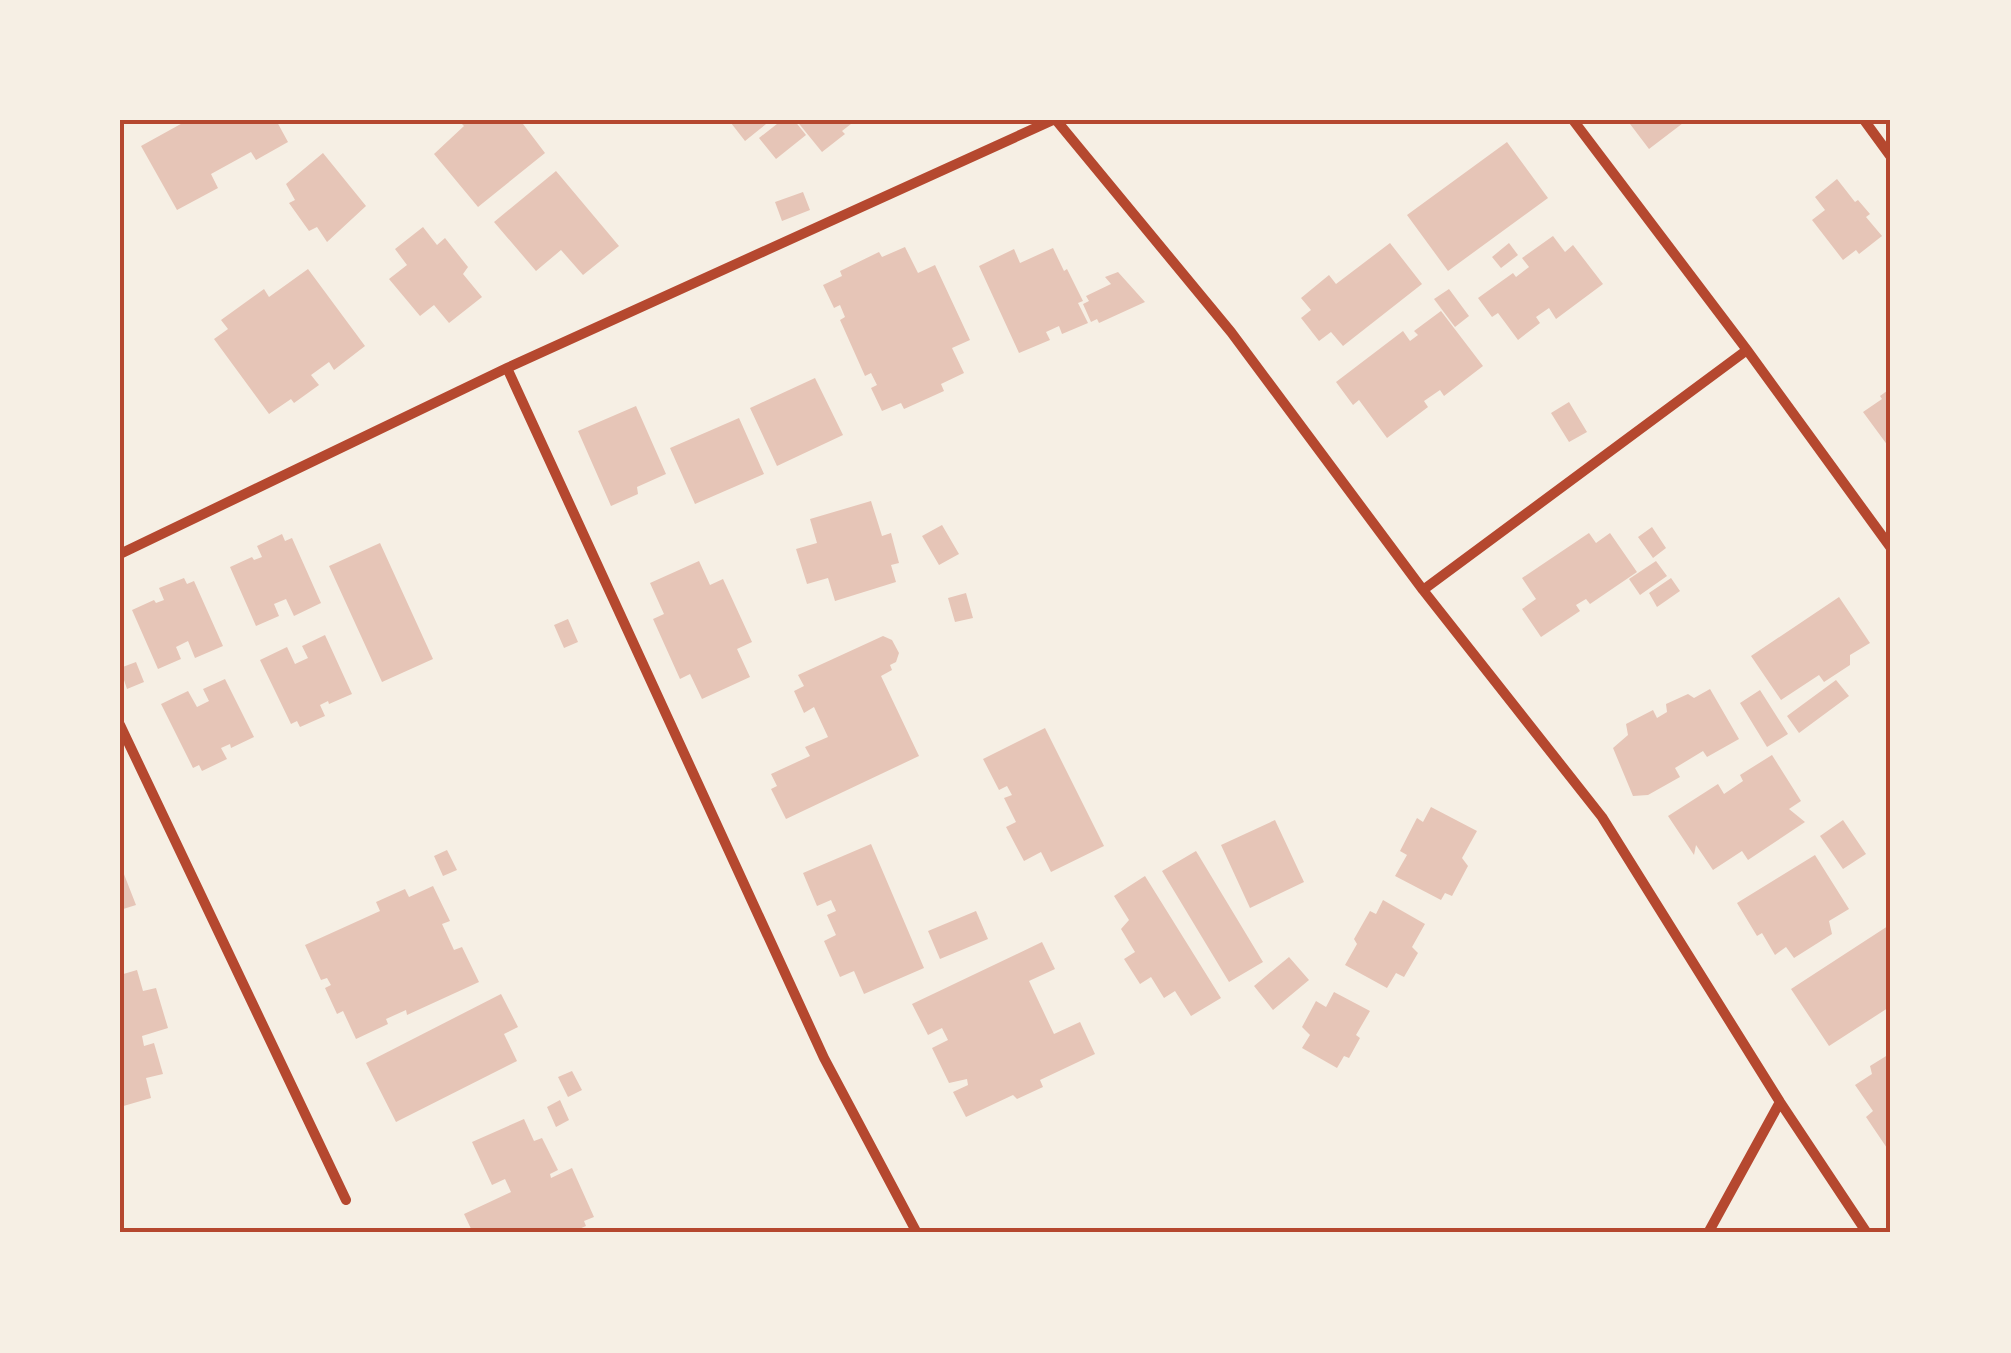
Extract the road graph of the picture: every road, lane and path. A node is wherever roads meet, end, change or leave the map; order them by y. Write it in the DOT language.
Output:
graph roads {
  1 [pos="1055,120"];
  2 [pos="1573,120"];
  3 [pos="1864,120"];
  4 [pos="1891,157"];
  5 [pos="1747,350"];
  6 [pos="507,368"];
  7 [pos="1891,548"];
  8 [pos="120,554"];
  9 [pos="1423,590"];
  10 [pos="120,725"];
  11 [pos="1780,1102"];
  12 [pos="346,1200"];
  13 [pos="917,1233"];
  14 [pos="1708,1233"];
  15 [pos="1868,1233"];
  1 -- 6 [label="street"];
  1 -- 9 [label="street"];
  2 -- 5 [label="street"];
  3 -- 4 [label="street"];
  5 -- 7 [label="street"];
  5 -- 9 [label="street"];
  6 -- 8 [label="street"];
  6 -- 13 [label="street"];
  9 -- 11 [label="street"];
  10 -- 12 [label="street"];
  11 -- 14 [label="street"];
  11 -- 15 [label="street"];
}
